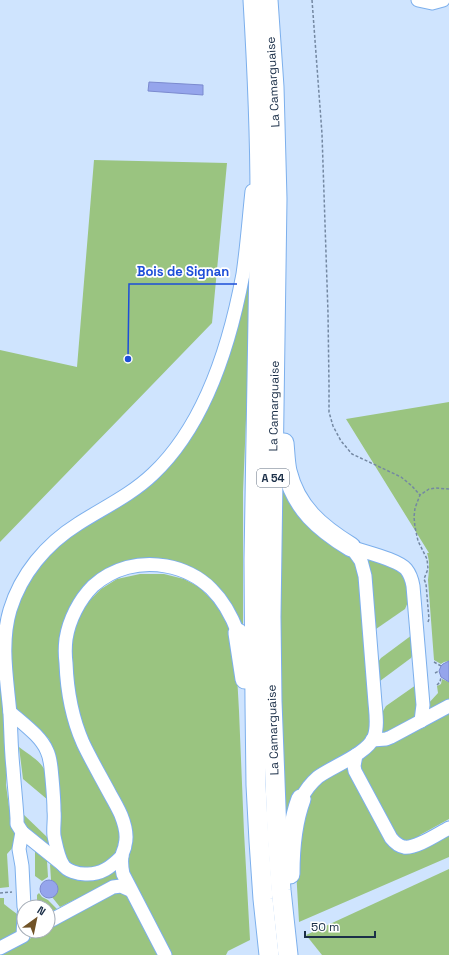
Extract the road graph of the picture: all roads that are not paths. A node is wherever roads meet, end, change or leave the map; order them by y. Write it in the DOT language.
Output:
graph roads {
  1 [pos="253,0"];
  2 [pos="268,0"];
  3 [pos="418,0"];
  4 [pos="443,0"];
  5 [pos="258,83"];
  6 [pos="254,174"];
  7 [pos="277,236"];
  8 [pos="351,547"];
  9 [pos="238,633"];
  10 [pos="449,706"];
  11 [pos="10,712"];
  12 [pos="421,721"];
  13 [pos="372,740"];
  14 [pos="356,755"];
  15 [pos="256,785"];
  16 [pos="301,799"];
  17 [pos="449,828"];
  18 [pos="22,832"];
  19 [pos="122,856"];
  20 [pos="64,866"];
  21 [pos="130,890"];
  22 [pos="24,899"];
  23 [pos="56,918"];
  24 [pos="16,939"];
  25 [pos="0,948"];
  26 [pos="165,955"];
  27 [pos="270,955"];
  28 [pos="288,955"];
  29 [pos="294,955"];
  1 -- 5 [label="highway, La Camarguaise / A 54"];
  2 -- 7 [label="highway, La Camarguaise / A 54"];
  3 -- 4 [label="lane"];
  5 -- 6 [label="highway"];
  5 -- 15 [label="highway, La Camarguaise / A 54"];
  6 -- 11 [label="lane"];
  7 -- 8 [label="highway"];
  7 -- 28 [label="highway, La Camarguaise / A 54"];
  8 -- 12 [label="lane"];
  8 -- 13 [label="lane"];
  9 -- 15 [label="highway"];
  9 -- 19 [label="lane"];
  10 -- 12 [label="lane"];
  11 -- 18 [label="lane"];
  11 -- 20 [label="lane"];
  12 -- 13 [label="lane"];
  13 -- 14 [label="lane"];
  14 -- 16 [label="lane"];
  14 -- 17 [label="lane"];
  15 -- 27 [label="highway, La Camarguaise / A 54"];
  16 -- 29 [label="highway"];
  18 -- 20 [label="lane"];
  18 -- 22 [label="lane"];
  19 -- 20 [label="lane"];
  19 -- 21 [label="lane"];
  21 -- 23 [label="lane"];
  21 -- 26 [label="lane"];
  24 -- 25 [label="lane"];
}
